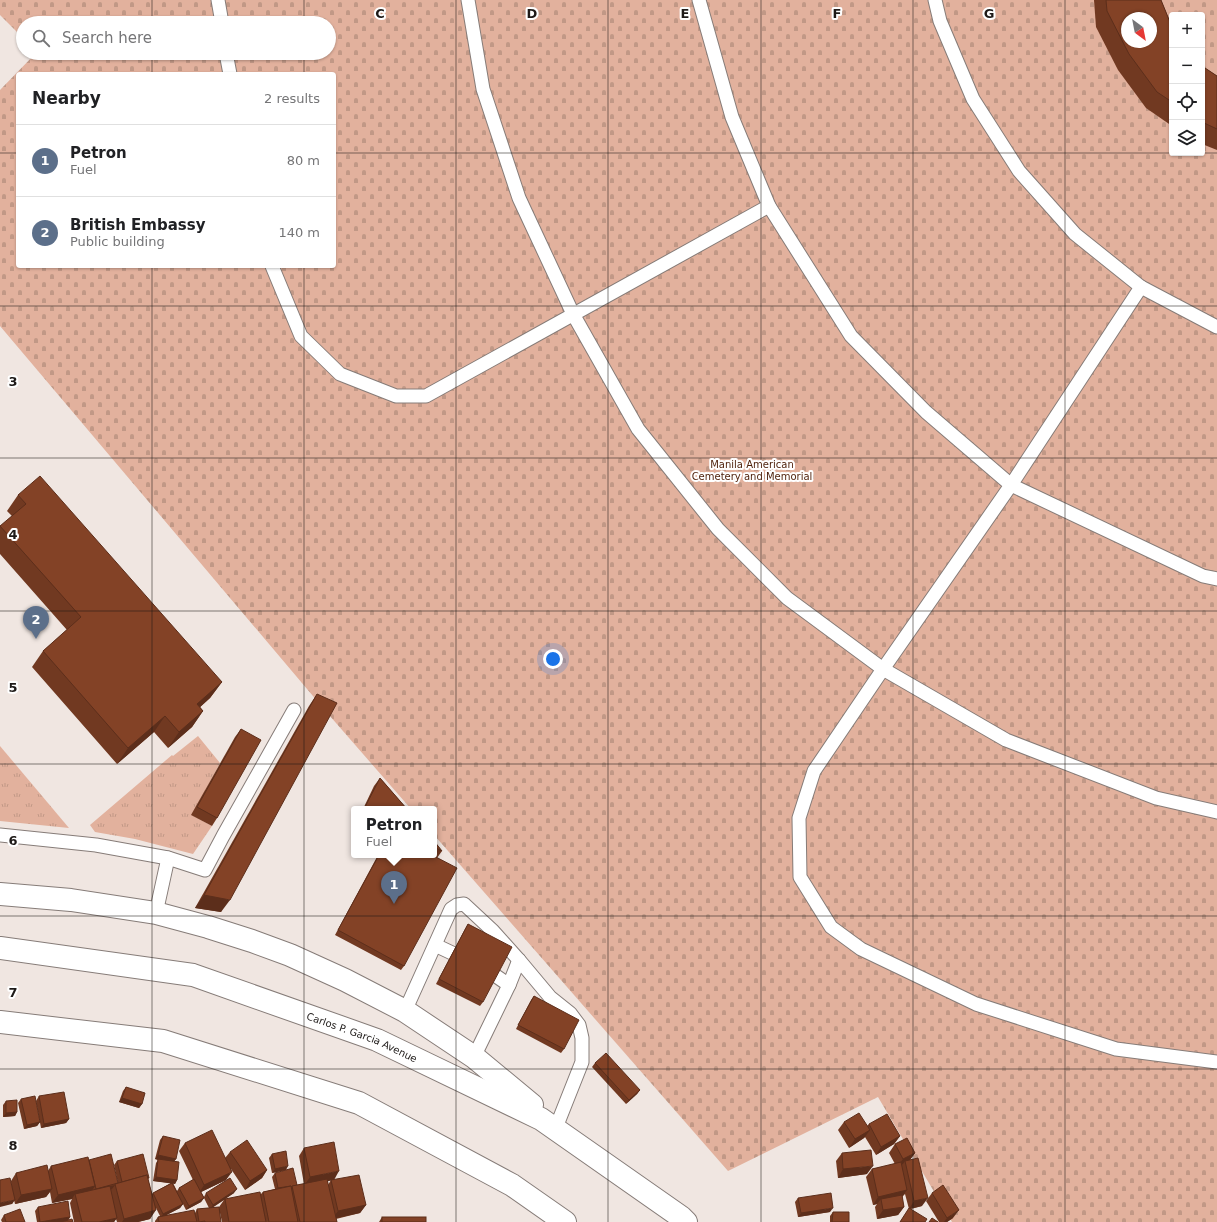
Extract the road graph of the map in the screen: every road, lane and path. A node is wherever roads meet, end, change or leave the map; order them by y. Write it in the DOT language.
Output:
graph roads {
  1 [pos="218,0"];
  2 [pos="468,0"];
  3 [pos="699,0"];
  4 [pos="935,0"];
  5 [pos="221,16"];
  6 [pos="227,60"];
  7 [pos="230,72"];
  8 [pos="769,206"];
  9 [pos="273,268"];
  10 [pos="1141,287"];
  11 [pos="573,314"];
  12 [pos="1217,327"];
  13 [pos="1011,485"];
  14 [pos="1217,579"];
  15 [pos="883,669"];
  16 [pos="294,710"];
  17 [pos="1217,812"];
  18 [pos="0,834"];
  19 [pos="168,858"];
  20 [pos="0,894"];
  21 [pos="156,913"];
  22 [pos="435,945"];
  23 [pos="0,948"];
  24 [pos="452,953"];
  25 [pos="519,960"];
  26 [pos="496,976"];
  27 [pos="509,985"];
  28 [pos="405,1011"];
  29 [pos="0,1022"];
  30 [pos="474,1057"];
  31 [pos="1217,1062"];
  32 [pos="557,1125"];
  33 [pos="579,1145"];
  34 [pos="686,1220"];
  35 [pos="565,1222"];
  1 -- 5 [label="lane"];
  2 -- 11 [label="lane"];
  3 -- 8 [label="lane"];
  4 -- 10 [label="lane"];
  6 -- 7 [label="lane"];
  8 -- 11 [label="lane"];
  8 -- 13 [label="lane"];
  9 -- 11 [label="lane"];
  10 -- 12 [label="lane"];
  10 -- 13 [label="lane"];
  11 -- 15 [label="lane"];
  13 -- 14 [label="lane"];
  13 -- 15 [label="lane"];
  15 -- 17 [label="lane"];
  15 -- 31 [label="lane"];
  16 -- 19 [label="lane"];
  18 -- 19 [label="lane"];
  19 -- 21 [label="lane"];
  20 -- 21 [label="main road"];
  21 -- 28 [label="main road"];
  22 -- 24 [label="lane"];
  22 -- 25 [label="lane"];
  22 -- 28 [label="lane"];
  23 -- 33 [label="main road, Carlos P. Garcia Avenue"];
  25 -- 27 [label="lane"];
  25 -- 32 [label="lane"];
  26 -- 27 [label="lane"];
  27 -- 30 [label="lane"];
  28 -- 30 [label="main road"];
  29 -- 35 [label="main road"];
  30 -- 32 [label="main road"];
  32 -- 33 [label="main road"];
  33 -- 34 [label="main road, Carlos P. Garcia Avenue"];
}
